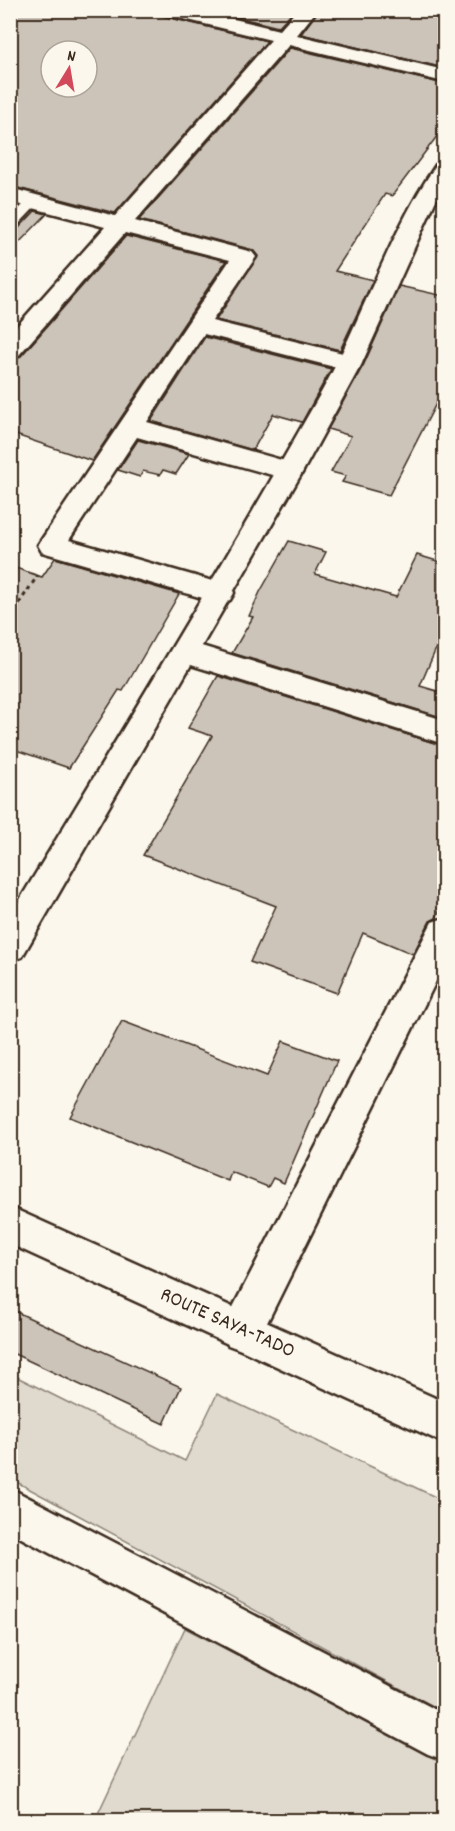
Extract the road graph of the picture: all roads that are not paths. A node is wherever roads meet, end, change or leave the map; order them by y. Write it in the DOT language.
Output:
graph roads {
  1 [pos="170,10"];
  2 [pos="308,10"];
  3 [pos="284,38"];
  4 [pos="444,76"];
  5 [pos="444,171"];
  6 [pos="10,195"];
  7 [pos="34,201"];
  8 [pos="119,225"];
  9 [pos="10,226"];
  10 [pos="197,325"];
  11 [pos="10,350"];
  12 [pos="350,363"];
  13 [pos="133,427"];
  14 [pos="290,471"];
  15 [pos="220,593"];
  16 [pos="185,652"];
  17 [pos="444,732"];
  18 [pos="443,939"];
  19 [pos="10,947"];
  20 [pos="10,1225"];
  21 [pos="242,1331"];
  22 [pos="444,1423"];
  23 [pos="10,1509"];
  24 [pos="444,1738"];
  1 -- 3 [label="street"];
  2 -- 3 [label="street"];
  3 -- 4 [label="street"];
  3 -- 8 [label="street"];
  5 -- 12 [label="street"];
  6 -- 7 [label="street"];
  7 -- 8 [label="street"];
  7 -- 9 [label="lane"];
  8 -- 10 [label="street"];
  8 -- 11 [label="street"];
  10 -- 12 [label="street"];
  10 -- 13 [label="street"];
  12 -- 14 [label="street"];
  13 -- 14 [label="street"];
  13 -- 15 [label="street"];
  14 -- 15 [label="street"];
  15 -- 16 [label="street"];
  16 -- 17 [label="street"];
  16 -- 19 [label="street"];
  18 -- 21 [label="street"];
  20 -- 21 [label="street, ROUTE SAYA-TADO"];
  21 -- 22 [label="street, ROUTE SAYA-TADO"];
  23 -- 24 [label="street"];
}
